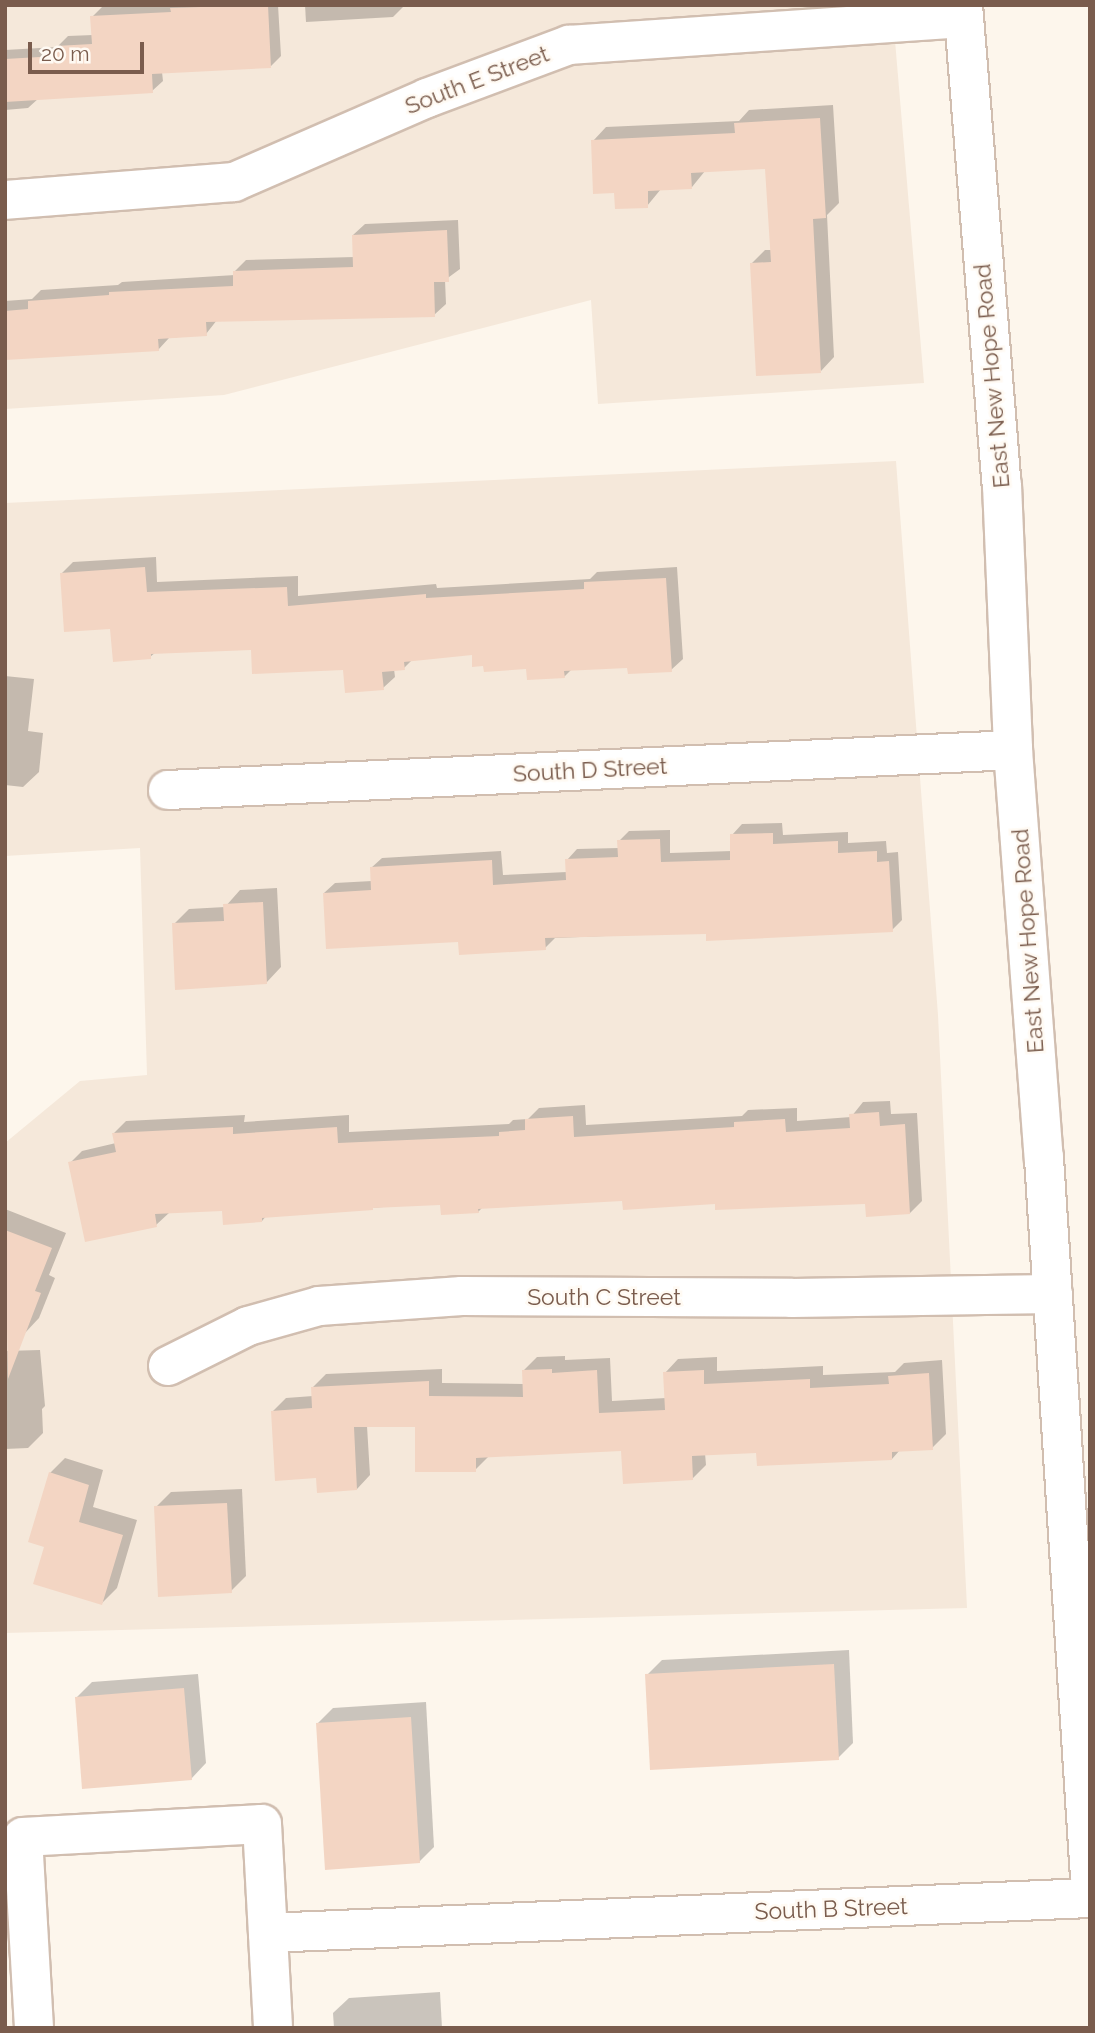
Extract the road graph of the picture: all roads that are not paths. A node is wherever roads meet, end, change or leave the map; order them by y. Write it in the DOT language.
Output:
graph roads {
  1 [pos="963,12"];
  2 [pos="5,200"];
  3 [pos="1013,750"];
  4 [pos="168,790"];
  5 [pos="1053,1294"];
  6 [pos="168,1366"];
  7 [pos="1090,1878"];
  8 [pos="1090,1898"];
  9 [pos="268,1933"];
  10 [pos="34,2028"];
  11 [pos="274,2028"];
  1 -- 2 [label="street, South E Street"];
  1 -- 3 [label="street, East New Hope Road"];
  3 -- 4 [label="street, South D Street"];
  3 -- 5 [label="street, East New Hope Road"];
  5 -- 6 [label="street, South C Street"];
  5 -- 7 [label="street, East New Hope Road"];
  8 -- 9 [label="street, South B Street"];
  9 -- 10 [label="street"];
  9 -- 11 [label="street"];
}
